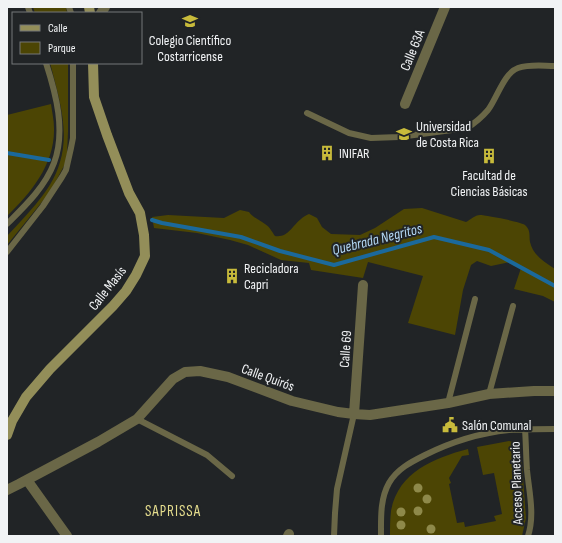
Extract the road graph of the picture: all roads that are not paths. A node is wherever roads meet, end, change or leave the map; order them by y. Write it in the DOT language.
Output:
graph roads {
  1 [pos="445,7"];
  2 [pos="46,64"];
  3 [pos="73,64"];
  4 [pos="93,64"];
  5 [pos="555,66"];
  6 [pos="405,104"];
  7 [pos="306,113"];
  8 [pos="7,224"];
  9 [pos="7,252"];
  10 [pos="363,285"];
  11 [pos="475,298"];
  12 [pos="514,306"];
  13 [pos="555,391"];
  14 [pos="490,394"];
  15 [pos="448,402"];
  16 [pos="354,414"];
  17 [pos="137,419"];
  18 [pos="525,429"];
  19 [pos="555,429"];
  20 [pos="7,435"];
  21 [pos="232,476"];
  22 [pos="27,480"];
  23 [pos="7,490"];
  24 [pos="67,536"];
  25 [pos="334,536"];
  26 [pos="381,536"];
  27 [pos="528,536"];
  1 -- 6 [label="street, Calle 63A"];
  2 -- 8 [label="lane"];
  3 -- 9 [label="lane"];
  4 -- 20 [label="street, Calle Masís"];
  5 -- 7 [label="lane"];
  10 -- 16 [label="street, Calle 69"];
  11 -- 15 [label="lane"];
  12 -- 14 [label="lane"];
  13 -- 14 [label="street, Calle Quirós"];
  14 -- 15 [label="street, Calle Quirós"];
  15 -- 16 [label="street, Calle Quirós"];
  16 -- 17 [label="street, Calle Quirós"];
  16 -- 25 [label="lane"];
  17 -- 21 [label="lane"];
  17 -- 22 [label="street, Calle Quirós"];
  18 -- 19 [label="lane"];
  18 -- 26 [label="lane"];
  18 -- 27 [label="lane, Acceso Planetario"];
  22 -- 23 [label="street, Calle Quirós"];
  22 -- 24 [label="street"];
}
